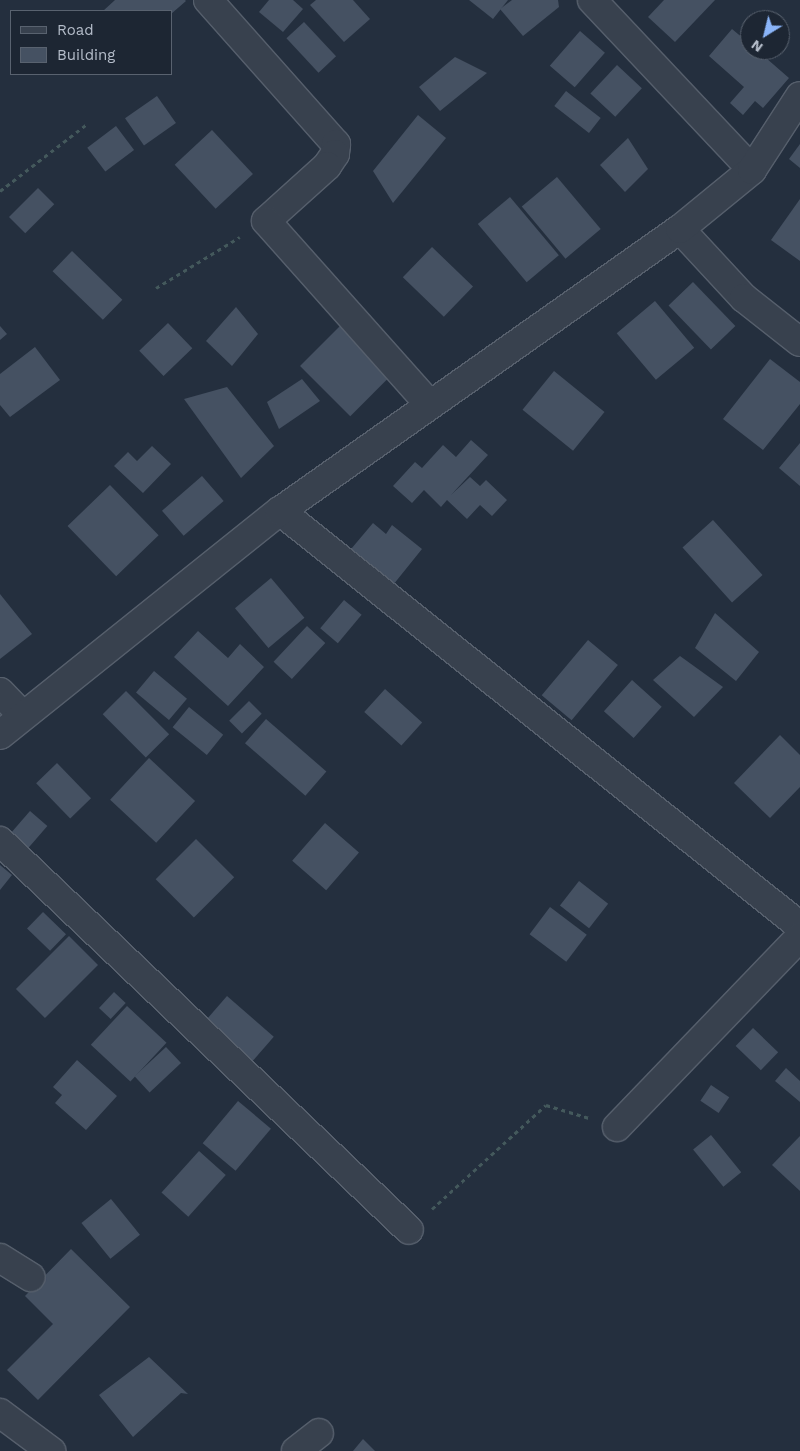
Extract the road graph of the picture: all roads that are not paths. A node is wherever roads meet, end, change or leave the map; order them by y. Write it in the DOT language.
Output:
graph roads {
  1 [pos="208,0"];
  2 [pos="592,0"];
  3 [pos="800,96"];
  4 [pos="752,170"];
  5 [pos="680,229"];
  6 [pos="800,342"];
  7 [pos="430,405"];
  8 [pos="280,511"];
  9 [pos="0,692"];
  10 [pos="22,716"];
  11 [pos="0,735"];
  12 [pos="0,841"];
  13 [pos="800,926"];
  14 [pos="800,937"];
  15 [pos="617,1127"];
  16 [pos="410,1230"];
  17 [pos="0,1258"];
  18 [pos="31,1277"];
  19 [pos="0,1413"];
  20 [pos="319,1433"];
  21 [pos="50,1451"];
  22 [pos="296,1451"];
  1 -- 7 [label="street"];
  2 -- 4 [label="street"];
  3 -- 4 [label="street"];
  4 -- 5 [label="street"];
  5 -- 6 [label="street"];
  5 -- 7 [label="street"];
  7 -- 8 [label="street"];
  8 -- 10 [label="street"];
  8 -- 13 [label="street"];
  9 -- 10 [label="street"];
  10 -- 11 [label="street"];
  12 -- 16 [label="street"];
  14 -- 15 [label="street"];
  17 -- 18 [label="street"];
  19 -- 21 [label="street"];
  20 -- 22 [label="street"];
}
